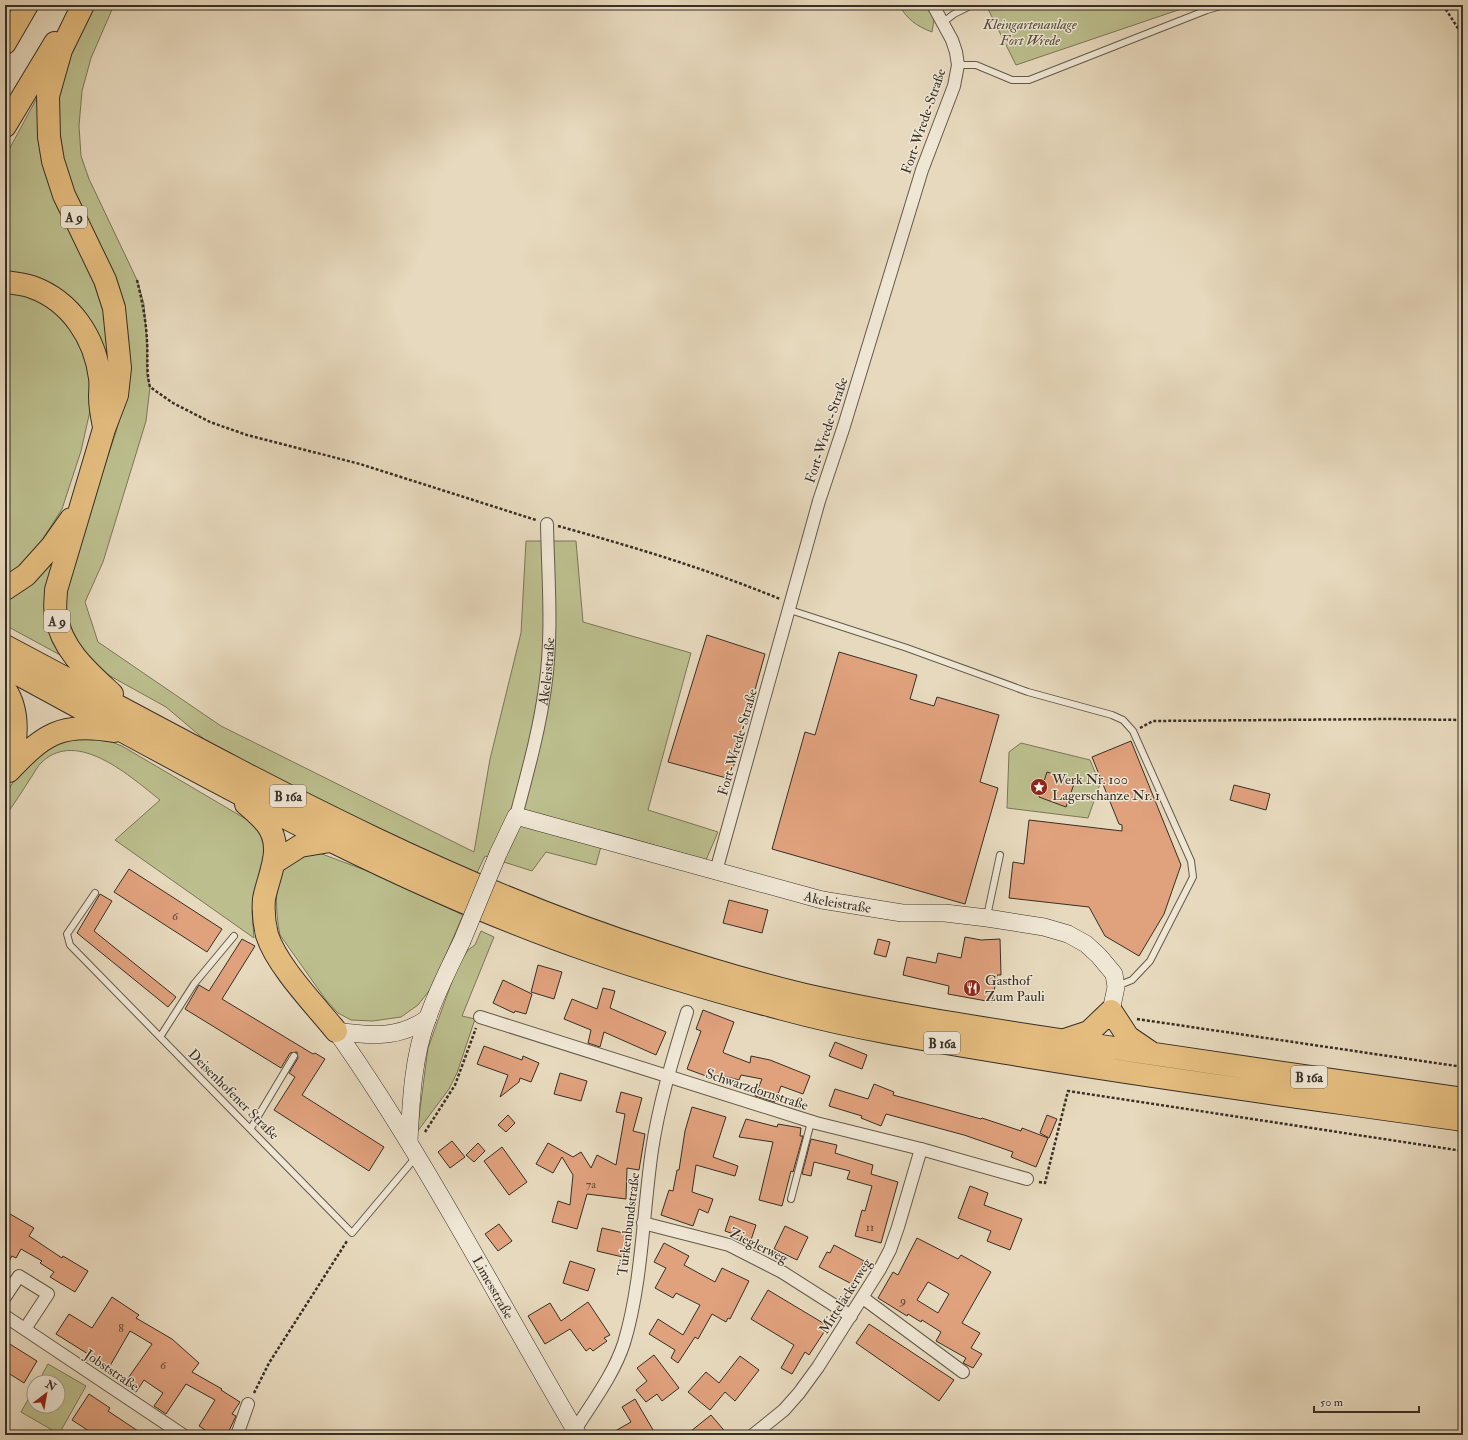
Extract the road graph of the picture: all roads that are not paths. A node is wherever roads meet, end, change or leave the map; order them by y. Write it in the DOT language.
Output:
graph roads {
  1 [pos="27,5"];
  2 [pos="68,5"];
  3 [pos="77,5"];
  4 [pos="83,5"];
  5 [pos="933,5"];
  6 [pos="972,5"];
  7 [pos="1224,5"];
  8 [pos="942,23"];
  9 [pos="5,43"];
  10 [pos="958,65"];
  11 [pos="5,114"];
  12 [pos="5,126"];
  13 [pos="5,282"];
  14 [pos="104,429"];
  15 [pos="81,505"];
  16 [pos="547,524"];
  17 [pos="5,589"];
  18 [pos="791,607"];
  19 [pos="5,646"];
  20 [pos="5,667"];
  21 [pos="5,689"];
  22 [pos="129,723"];
  23 [pos="7,775"];
  24 [pos="220,783"];
  25 [pos="516,816"];
  26 [pos="330,841"];
  27 [pos="1000,855"];
  28 [pos="275,862"];
  29 [pos="716,871"];
  30 [pos="95,893"];
  31 [pos="987,918"];
  32 [pos="234,936"];
  33 [pos="1116,986"];
  34 [pos="1112,1011"];
  35 [pos="687,1012"];
  36 [pos="480,1016"];
  37 [pos="428,1018"];
  38 [pos="336,1031"];
  39 [pos="160,1037"];
  40 [pos="1062,1040"];
  41 [pos="1154,1055"];
  42 [pos="294,1056"];
  43 [pos="667,1076"];
  44 [pos="1463,1099"];
  45 [pos="1463,1120"];
  46 [pos="811,1122"];
  47 [pos="251,1128"];
  48 [pos="413,1148"];
  49 [pos="921,1149"];
  50 [pos="1027,1179"];
  51 [pos="791,1199"];
  52 [pos="643,1223"];
  53 [pos="5,1298"];
  54 [pos="863,1298"];
  55 [pos="5,1316"];
  56 [pos="851,1316"];
  57 [pos="25,1329"];
  58 [pos="963,1372"];
  59 [pos="248,1404"];
  60 [pos="576,1433"];
  61 [pos="183,1435"];
  62 [pos="237,1435"];
  63 [pos="753,1435"];
  1 -- 9 [label="highway"];
  2 -- 11 [label="highway"];
  3 -- 12 [label="highway"];
  4 -- 14 [label="highway, A 9"];
  5 -- 8 [label="street, Fort-Wrede-Straße"];
  6 -- 8 [label="lane"];
  7 -- 10 [label="lane"];
  8 -- 10 [label="street, Fort-Wrede-Straße"];
  10 -- 18 [label="street, Fort-Wrede-Straße"];
  13 -- 14 [label="highway, A 9"];
  14 -- 15 [label="highway, A 9"];
  15 -- 17 [label="highway, A 9"];
  15 -- 22 [label="highway, A 9"];
  16 -- 25 [label="street, Akeleistraße"];
  18 -- 29 [label="street, Fort-Wrede-Straße"];
  18 -- 33 [label="lane"];
  19 -- 22 [label="highway, B 16a"];
  20 -- 22 [label="highway, B 16a"];
  21 -- 23 [label="highway"];
  22 -- 23 [label="highway"];
  22 -- 24 [label="highway, B 16a"];
  22 -- 40 [label="highway, B 16a"];
  24 -- 26 [label="highway, B 16a"];
  24 -- 28 [label="highway"];
  25 -- 29 [label="street, Akeleistraße"];
  25 -- 37 [label="street, Akeleistraße, bridge"];
  26 -- 28 [label="highway"];
  26 -- 45 [label="highway, B 16a"];
  27 -- 31 [label="lane"];
  28 -- 38 [label="highway"];
  29 -- 31 [label="street, Akeleistraße"];
  30 -- 39 [label="lane, Deisenhofener Straße"];
  31 -- 33 [label="street, Akeleistraße"];
  32 -- 39 [label="lane"];
  33 -- 34 [label="street"];
  34 -- 40 [label="highway"];
  34 -- 41 [label="highway"];
  35 -- 43 [label="street, Türkenbundstraße"];
  36 -- 43 [label="street, Schwarzdornstraße"];
  37 -- 38 [label="street"];
  37 -- 48 [label="street"];
  38 -- 48 [label="street, Limesstraße"];
  39 -- 47 [label="lane, Deisenhofener Straße"];
  40 -- 41 [label="highway, B 16a"];
  41 -- 44 [label="highway, B 16a"];
  42 -- 47 [label="lane"];
  43 -- 46 [label="street, Schwarzdornstraße"];
  43 -- 52 [label="street, Türkenbundstraße"];
  46 -- 49 [label="street, Schwarzdornstraße"];
  46 -- 51 [label="lane"];
  47 -- 48 [label="lane, Deisenhofener Straße"];
  48 -- 60 [label="street, Limesstraße"];
  49 -- 50 [label="street, Schwarzdornstraße"];
  49 -- 54 [label="street, Mitteläckerweg"];
  52 -- 56 [label="street, Zieglerweg"];
  52 -- 60 [label="street, Türkenbundstraße"];
  53 -- 57 [label="street"];
  54 -- 56 [label="street, Mitteläckerweg"];
  54 -- 58 [label="street"];
  55 -- 57 [label="street, Jobststraße"];
  56 -- 63 [label="street, Mitteläckerweg"];
  57 -- 61 [label="street, Jobststraße"];
  59 -- 62 [label="street"];
}
